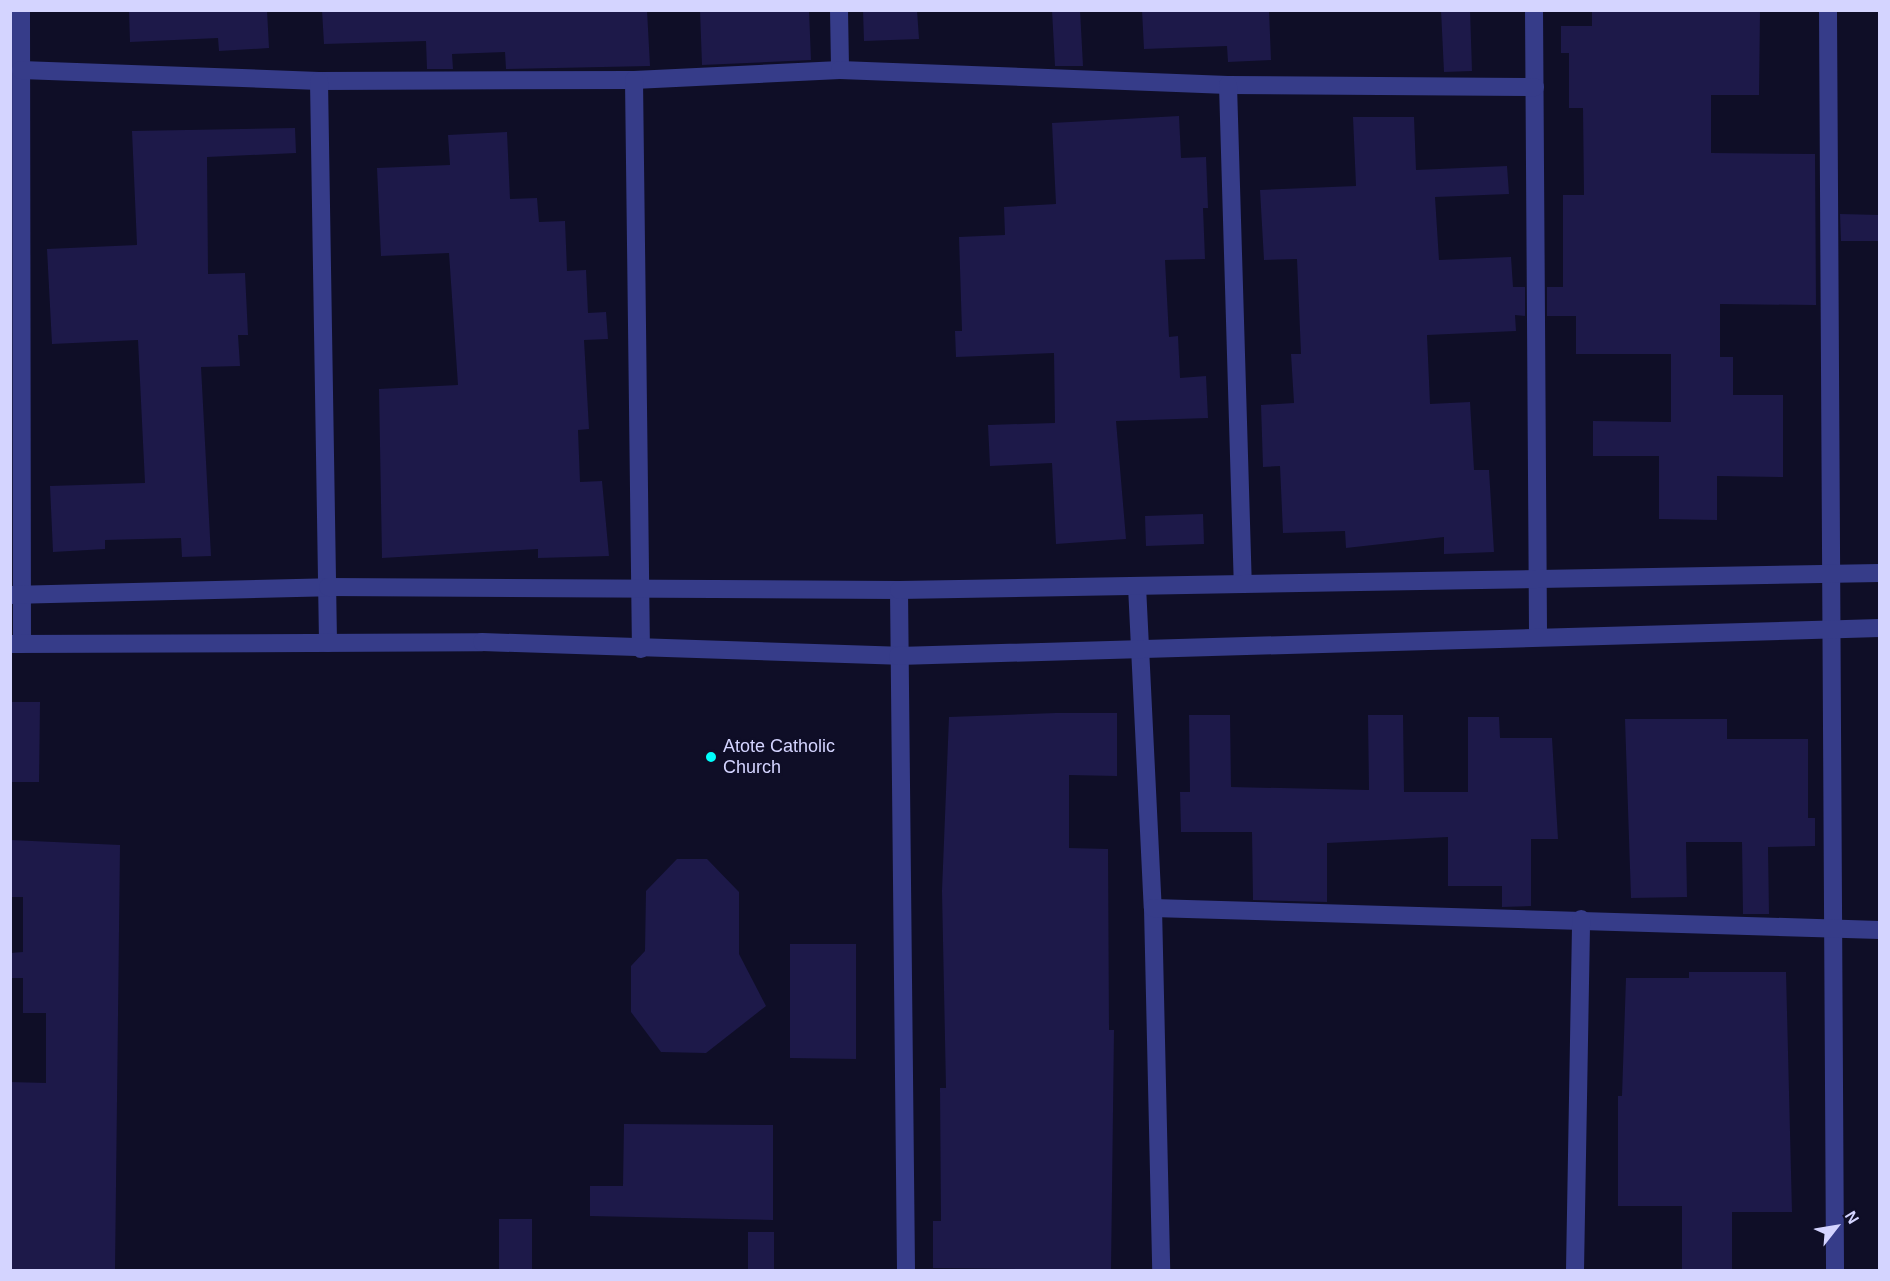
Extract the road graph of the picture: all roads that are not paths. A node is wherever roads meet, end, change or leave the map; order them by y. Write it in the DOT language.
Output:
graph roads {
  1 [pos="21,10"];
  2 [pos="839,10"];
  3 [pos="1534,10"];
  4 [pos="1828,10"];
  5 [pos="21,70"];
  6 [pos="840,70"];
  7 [pos="634,80"];
  8 [pos="319,81"];
  9 [pos="1228,85"];
  10 [pos="1535,87"];
  11 [pos="1880,573"];
  12 [pos="1831,574"];
  13 [pos="1538,577"];
  14 [pos="1243,583"];
  15 [pos="1137,586"];
  16 [pos="328,587"];
  17 [pos="899,590"];
  18 [pos="642,591"];
  19 [pos="16,595"];
  20 [pos="1833,628"];
  21 [pos="1880,628"];
  22 [pos="1538,636"];
  23 [pos="328,643"];
  24 [pos="16,644"];
  25 [pos="641,649"];
  26 [pos="1140,653"];
  27 [pos="898,657"];
  28 [pos="1153,908"];
  29 [pos="1581,919"];
  30 [pos="1832,928"];
  31 [pos="1880,930"];
  32 [pos="906,1270"];
  33 [pos="1161,1270"];
  34 [pos="1575,1270"];
  35 [pos="1835,1270"];
  1 -- 5 [label="street"];
  2 -- 6 [label="street"];
  3 -- 10 [label="street"];
  4 -- 12 [label="street"];
  5 -- 8 [label="street"];
  5 -- 19 [label="street"];
  6 -- 7 [label="street"];
  6 -- 9 [label="street"];
  7 -- 8 [label="street"];
  7 -- 18 [label="street"];
  8 -- 16 [label="street"];
  9 -- 10 [label="street"];
  9 -- 14 [label="street"];
  10 -- 13 [label="street"];
  11 -- 12 [label="street"];
  12 -- 13 [label="street"];
  12 -- 20 [label="street"];
  13 -- 14 [label="street"];
  13 -- 22 [label="street"];
  14 -- 15 [label="street"];
  15 -- 17 [label="street"];
  15 -- 26 [label="street"];
  16 -- 18 [label="street"];
  16 -- 19 [label="street"];
  16 -- 23 [label="street"];
  17 -- 18 [label="street"];
  17 -- 27 [label="street"];
  18 -- 25 [label="street"];
  19 -- 24 [label="street"];
  20 -- 21 [label="street"];
  20 -- 22 [label="street"];
  20 -- 30 [label="street"];
  22 -- 26 [label="street"];
  23 -- 24 [label="street"];
  23 -- 25 [label="street"];
  25 -- 27 [label="street"];
  26 -- 27 [label="street"];
  26 -- 28 [label="street"];
  27 -- 32 [label="street"];
  28 -- 29 [label="street"];
  28 -- 33 [label="street"];
  29 -- 30 [label="street"];
  29 -- 34 [label="street"];
  30 -- 31 [label="street"];
  30 -- 35 [label="street"];
}
